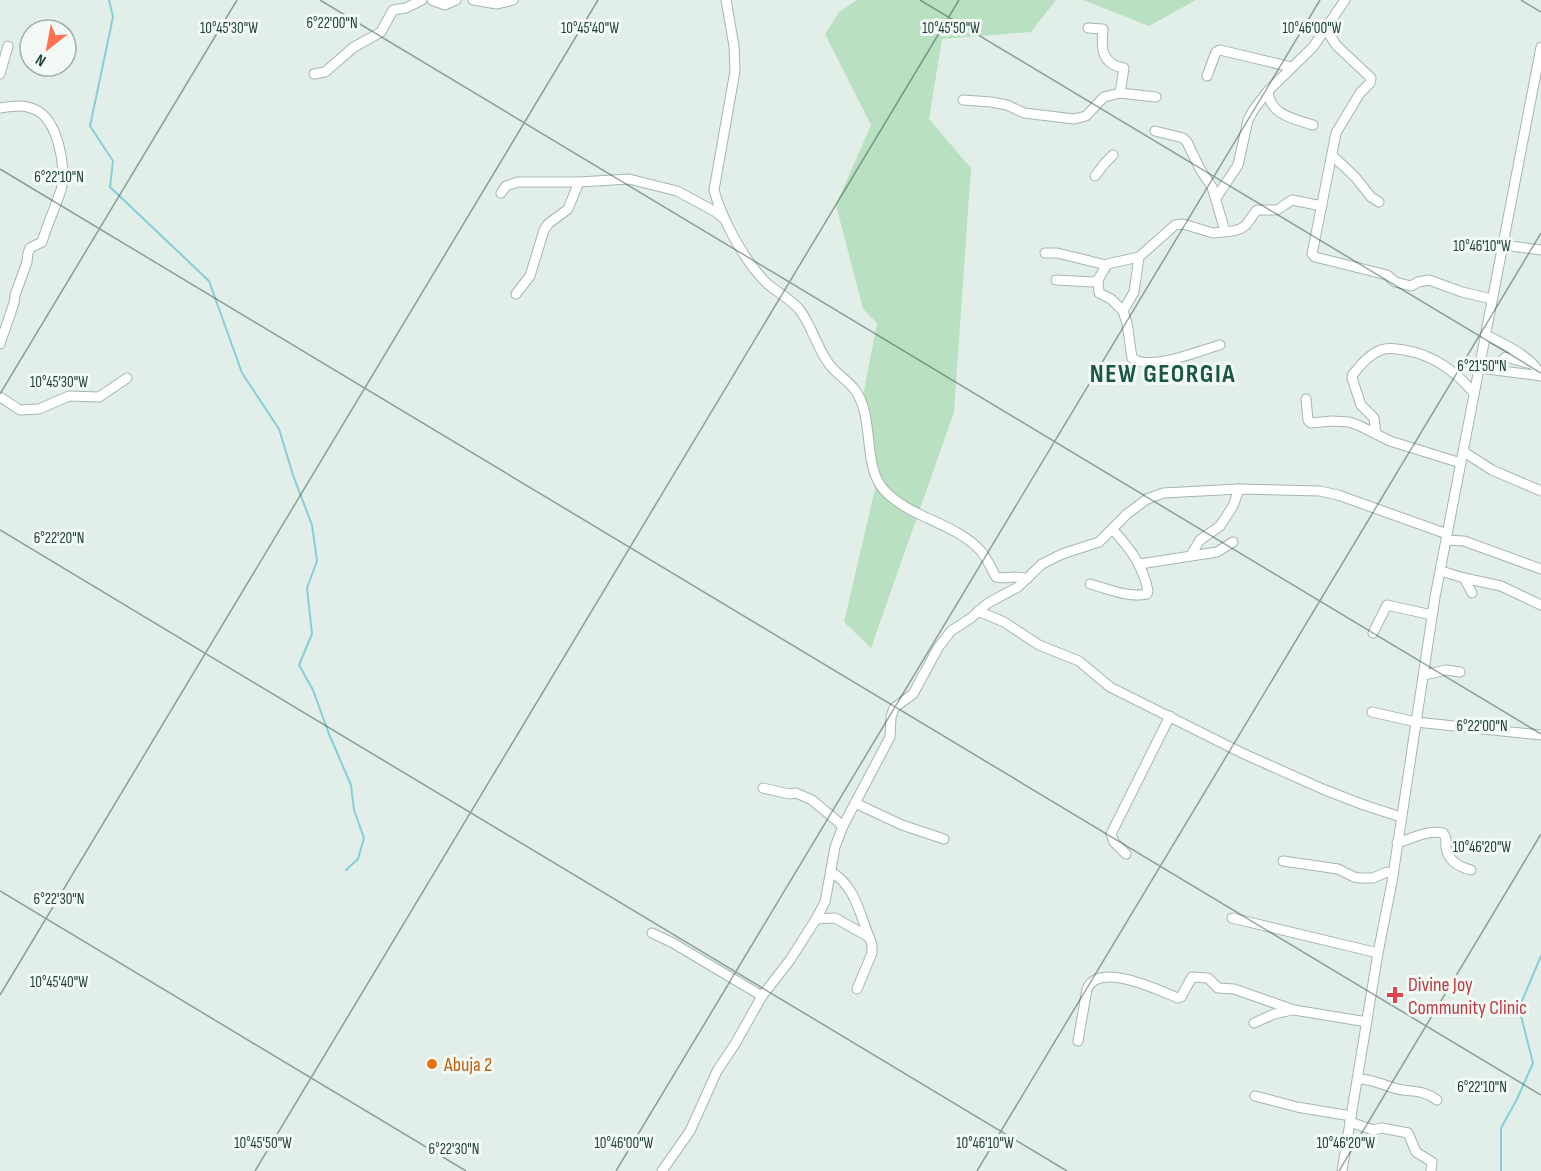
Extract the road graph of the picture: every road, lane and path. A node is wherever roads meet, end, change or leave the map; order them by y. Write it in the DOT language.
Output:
graph roads {
  1 [pos="422,0"];
  2 [pos="432,0"];
  3 [pos="456,0"];
  4 [pos="472,0"];
  5 [pos="513,0"];
  6 [pos="726,0"];
  7 [pos="1345,0"];
  8 [pos="1088,28"];
  9 [pos="1326,29"];
  10 [pos="8,46"];
  11 [pos="1541,47"];
  12 [pos="1291,67"];
  13 [pos="0,74"];
  14 [pos="314,74"];
  15 [pos="1207,76"];
  16 [pos="1268,91"];
  17 [pos="1120,93"];
  18 [pos="1156,97"];
  19 [pos="963,100"];
  20 [pos="0,108"];
  21 [pos="1313,125"];
  22 [pos="1155,131"];
  23 [pos="1113,155"];
  24 [pos="1333,156"];
  25 [pos="1095,176"];
  26 [pos="579,182"];
  27 [pos="501,193"];
  28 [pos="1216,198"];
  29 [pos="1379,202"];
  30 [pos="1322,206"];
  31 [pos="725,222"];
  32 [pos="1225,231"];
  33 [pos="1502,245"];
  34 [pos="1541,250"];
  35 [pos="1045,253"];
  36 [pos="1139,257"];
  37 [pos="1106,265"];
  38 [pos="1056,280"];
  39 [pos="1098,280"];
  40 [pos="516,294"];
  41 [pos="1492,299"];
  42 [pos="1123,310"];
  43 [pos="1486,335"];
  44 [pos="0,344"];
  45 [pos="1220,345"];
  46 [pos="1533,364"];
  47 [pos="1479,368"];
  48 [pos="1492,369"];
  49 [pos="1541,376"];
  50 [pos="127,378"];
  51 [pos="1474,393"];
  52 [pos="0,397"];
  53 [pos="1306,399"];
  54 [pos="1376,434"];
  55 [pos="1464,452"];
  56 [pos="1461,463"];
  57 [pos="1239,489"];
  58 [pos="1541,491"];
  59 [pos="1112,529"];
  60 [pos="1447,537"];
  61 [pos="1233,542"];
  62 [pos="1191,555"];
  63 [pos="1140,564"];
  64 [pos="1541,569"];
  65 [pos="1441,571"];
  66 [pos="1464,578"];
  67 [pos="1027,579"];
  68 [pos="1090,584"];
  69 [pos="1472,593"];
  70 [pos="1435,597"];
  71 [pos="1541,605"];
  72 [pos="978,611"];
  73 [pos="1373,633"];
  74 [pos="1460,672"];
  75 [pos="1424,675"];
  76 [pos="1372,712"];
  77 [pos="1170,716"];
  78 [pos="1416,722"];
  79 [pos="1541,735"];
  80 [pos="763,788"];
  81 [pos="855,803"];
  82 [pos="1401,817"];
  83 [pos="843,826"];
  84 [pos="944,839"];
  85 [pos="1397,843"];
  86 [pos="1126,854"];
  87 [pos="1283,861"];
  88 [pos="1471,870"];
  89 [pos="831,872"];
  90 [pos="1393,874"];
  91 [pos="825,902"];
  92 [pos="835,918"];
  93 [pos="1232,918"];
  94 [pos="816,919"];
  95 [pos="652,933"];
  96 [pos="869,937"];
  97 [pos="1378,953"];
  98 [pos="857,989"];
  99 [pos="762,996"];
  100 [pos="1294,1010"];
  101 [pos="1367,1022"];
  102 [pos="1254,1023"];
  103 [pos="1078,1041"];
  104 [pos="1358,1079"];
  105 [pos="1255,1096"];
  106 [pos="1437,1100"];
  107 [pos="1351,1119"];
  108 [pos="662,1171"];
  109 [pos="1342,1171"];
  110 [pos="1431,1171"];
  1 -- 14 [label="street"];
  2 -- 3 [label="street"];
  4 -- 5 [label="street"];
  6 -- 31 [label="street"];
  7 -- 9 [label="street"];
  8 -- 17 [label="street"];
  9 -- 12 [label="street"];
  9 -- 24 [label="street"];
  10 -- 13 [label="street"];
  11 -- 33 [label="street"];
  12 -- 15 [label="street"];
  12 -- 16 [label="street"];
  16 -- 21 [label="street"];
  16 -- 28 [label="street"];
  17 -- 18 [label="street"];
  17 -- 19 [label="street"];
  20 -- 44 [label="street"];
  22 -- 28 [label="street"];
  23 -- 25 [label="street"];
  24 -- 29 [label="street"];
  24 -- 30 [label="street"];
  26 -- 27 [label="street"];
  26 -- 31 [label="street"];
  26 -- 40 [label="street"];
  28 -- 32 [label="street"];
  30 -- 32 [label="street"];
  30 -- 41 [label="street"];
  31 -- 67 [label="street"];
  32 -- 36 [label="street"];
  33 -- 34 [label="street"];
  33 -- 41 [label="street"];
  35 -- 37 [label="street"];
  36 -- 37 [label="street"];
  36 -- 42 [label="street"];
  37 -- 39 [label="street"];
  38 -- 39 [label="street"];
  39 -- 42 [label="street"];
  41 -- 43 [label="street"];
  42 -- 45 [label="street"];
  43 -- 46 [label="street"];
  43 -- 47 [label="street"];
  46 -- 48 [label="street"];
  46 -- 49 [label="street"];
  47 -- 48 [label="street"];
  47 -- 51 [label="street"];
  48 -- 49 [label="street"];
  50 -- 52 [label="street"];
  51 -- 54 [label="street"];
  51 -- 55 [label="street"];
  53 -- 54 [label="street"];
  54 -- 56 [label="street"];
  55 -- 56 [label="street"];
  55 -- 58 [label="street"];
  56 -- 60 [label="street"];
  57 -- 59 [label="street"];
  57 -- 60 [label="street"];
  57 -- 62 [label="street"];
  59 -- 63 [label="street"];
  59 -- 67 [label="street"];
  60 -- 64 [label="street"];
  60 -- 65 [label="street"];
  61 -- 62 [label="street"];
  62 -- 63 [label="street"];
  63 -- 68 [label="street"];
  65 -- 66 [label="street"];
  65 -- 70 [label="street"];
  66 -- 69 [label="street"];
  66 -- 71 [label="street"];
  67 -- 72 [label="street"];
  70 -- 73 [label="street"];
  70 -- 75 [label="street"];
  72 -- 77 [label="street"];
  72 -- 81 [label="street"];
  74 -- 75 [label="street"];
  75 -- 78 [label="street"];
  76 -- 78 [label="street"];
  77 -- 82 [label="street"];
  77 -- 86 [label="street"];
  78 -- 79 [label="street"];
  78 -- 82 [label="street"];
  80 -- 83 [label="street"];
  81 -- 83 [label="street"];
  81 -- 84 [label="street"];
  82 -- 85 [label="street"];
  83 -- 89 [label="street"];
  85 -- 88 [label="street"];
  85 -- 90 [label="street"];
  87 -- 90 [label="street"];
  89 -- 91 [label="street"];
  89 -- 96 [label="street"];
  90 -- 97 [label="street"];
  91 -- 92 [label="street"];
  91 -- 94 [label="street"];
  92 -- 94 [label="street"];
  92 -- 96 [label="street"];
  93 -- 97 [label="street"];
  94 -- 99 [label="street"];
  95 -- 99 [label="street"];
  96 -- 98 [label="street"];
  97 -- 101 [label="street"];
  99 -- 108 [label="street"];
  100 -- 101 [label="street"];
  100 -- 102 [label="street"];
  100 -- 103 [label="street"];
  101 -- 104 [label="street"];
  104 -- 106 [label="street"];
  104 -- 107 [label="street"];
  105 -- 107 [label="street"];
  107 -- 109 [label="street"];
  107 -- 110 [label="street"];
}
